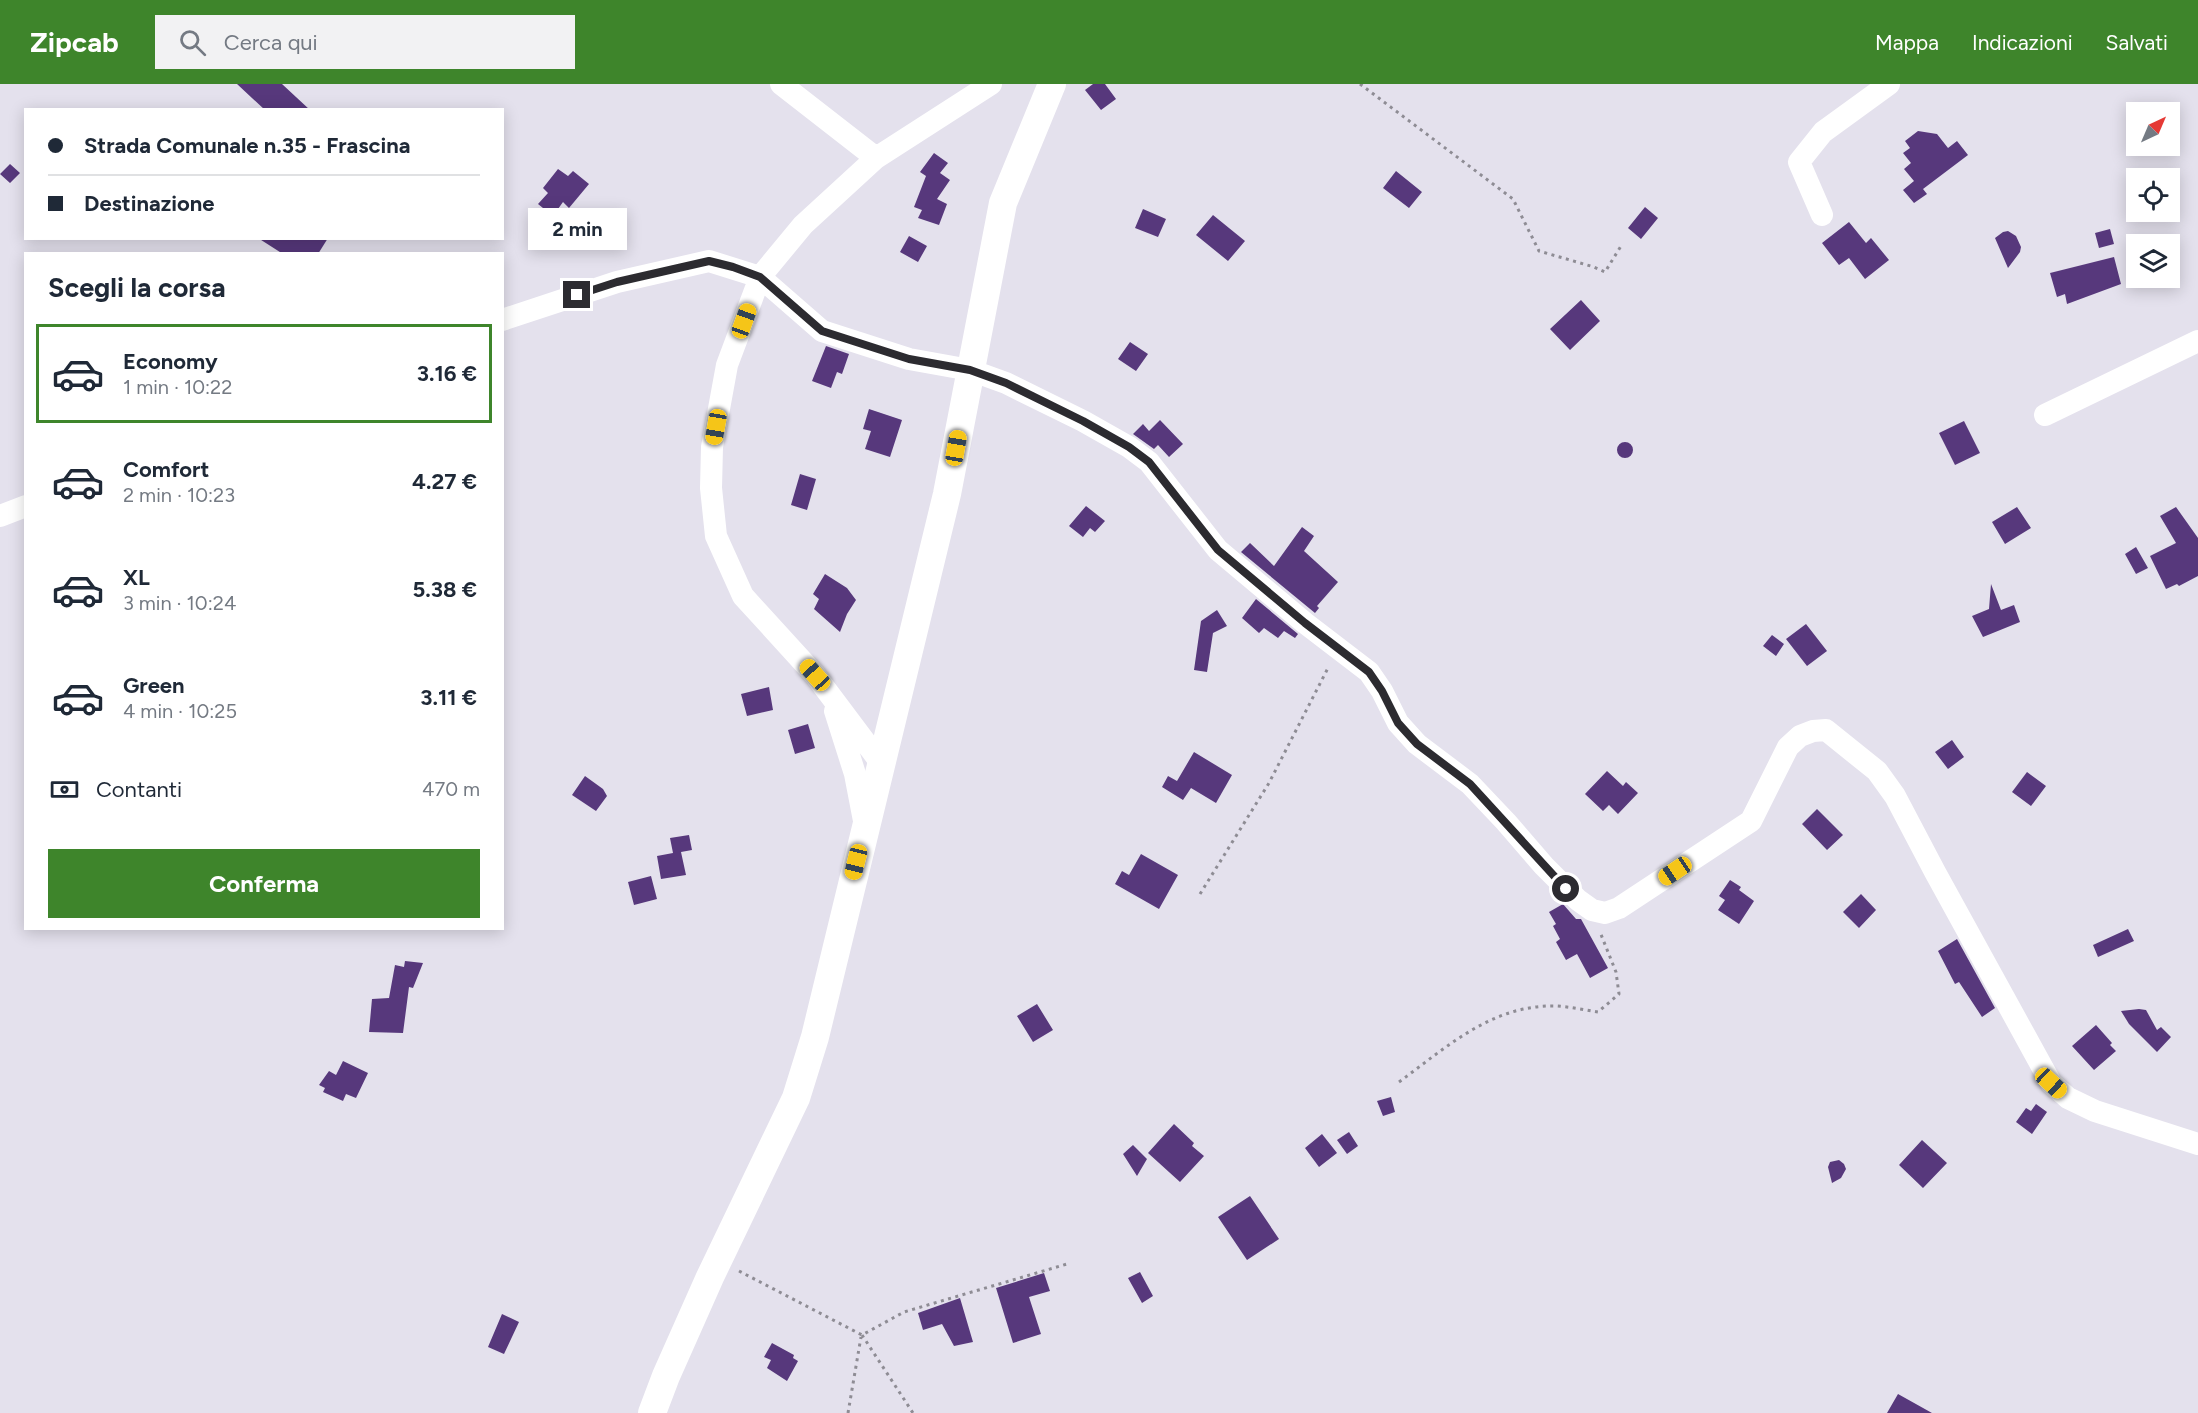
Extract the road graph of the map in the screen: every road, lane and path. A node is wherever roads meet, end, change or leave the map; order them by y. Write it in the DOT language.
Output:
graph roads {
  1 [pos="781,84"];
  2 [pos="991,84"];
  3 [pos="1052,84"];
  4 [pos="1360,84"];
  5 [pos="1889,84"];
  6 [pos="876,158"];
  7 [pos="1822,215"];
  8 [pos="1621,246"];
  9 [pos="760,277"];
  10 [pos="504,319"];
  11 [pos="2198,341"];
  12 [pos="970,370"];
  13 [pos="2046,415"];
  14 [pos="24,507"];
  15 [pos="0,516"];
  16 [pos="1338,649"];
  17 [pos="815,675"];
  18 [pos="881,763"];
  19 [pos="865,826"];
  20 [pos="1200,894"];
  21 [pos="1592,910"];
  22 [pos="1399,1082"];
  23 [pos="2198,1144"];
  24 [pos="718,1261"];
  25 [pos="1067,1264"];
  26 [pos="862,1335"];
  27 [pos="652,1413"];
  28 [pos="848,1413"];
  29 [pos="913,1413"];
  1 -- 6 [label="street"];
  2 -- 6 [label="street"];
  3 -- 12 [label="main road"];
  4 -- 8 [label="path"];
  5 -- 7 [label="street"];
  6 -- 9 [label="street"];
  9 -- 10 [label="street"];
  9 -- 12 [label="street"];
  9 -- 17 [label="street"];
  11 -- 13 [label="street"];
  12 -- 16 [label="street"];
  12 -- 18 [label="main road"];
  14 -- 15 [label="street"];
  16 -- 20 [label="path"];
  16 -- 21 [label="street"];
  17 -- 18 [label="street"];
  17 -- 19 [label="street"];
  18 -- 19 [label="main road"];
  19 -- 24 [label="main road"];
  21 -- 22 [label="path"];
  21 -- 23 [label="street"];
  24 -- 26 [label="path"];
  24 -- 27 [label="main road"];
  25 -- 26 [label="path"];
  26 -- 28 [label="path"];
  26 -- 29 [label="path"];
}
